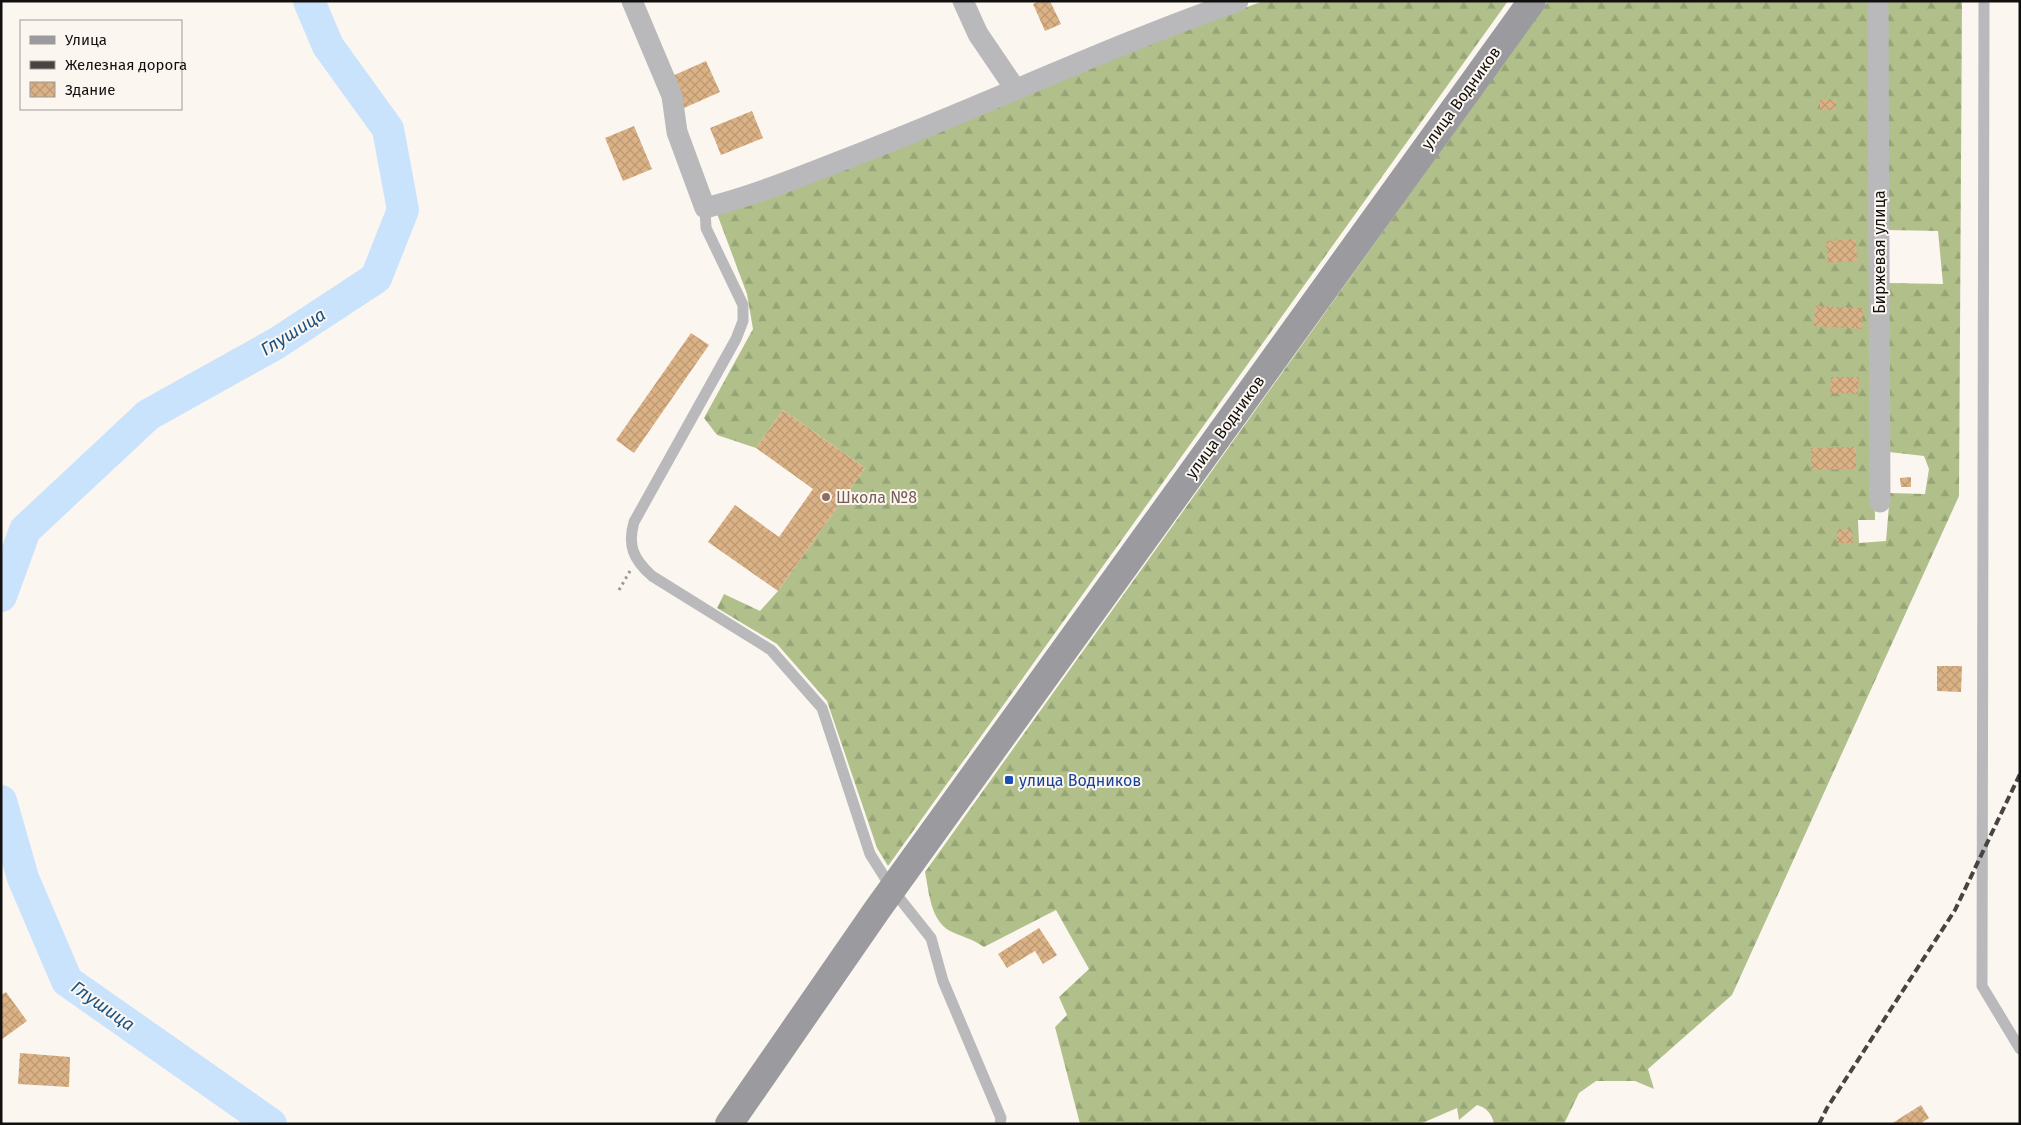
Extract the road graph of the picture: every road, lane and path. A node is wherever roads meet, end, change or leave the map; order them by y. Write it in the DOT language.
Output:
graph roads {
  1 [pos="632,1"];
  2 [pos="963,1"];
  3 [pos="1238,1"];
  4 [pos="1532,1"];
  5 [pos="1878,1"];
  6 [pos="1984,1"];
  7 [pos="1016,90"];
  8 [pos="705,208"];
  9 [pos="1880,502"];
  10 [pos="636,559"];
  11 [pos="619,590"];
  12 [pos="892,889"];
  13 [pos="2020,1050"];
  14 [pos="729,1124"];
  15 [pos="1000,1124"];
  1 -- 8 [label="street"];
  2 -- 7 [label="street"];
  3 -- 7 [label="street"];
  4 -- 12 [label="main road, улица Водников"];
  5 -- 9 [label="street, Биржевая улица"];
  6 -- 13 [label="lane"];
  7 -- 8 [label="street"];
  8 -- 10 [label="lane"];
  10 -- 11 [label="path"];
  10 -- 12 [label="lane"];
  12 -- 14 [label="main road, улица Водников"];
  12 -- 15 [label="lane"];
}
